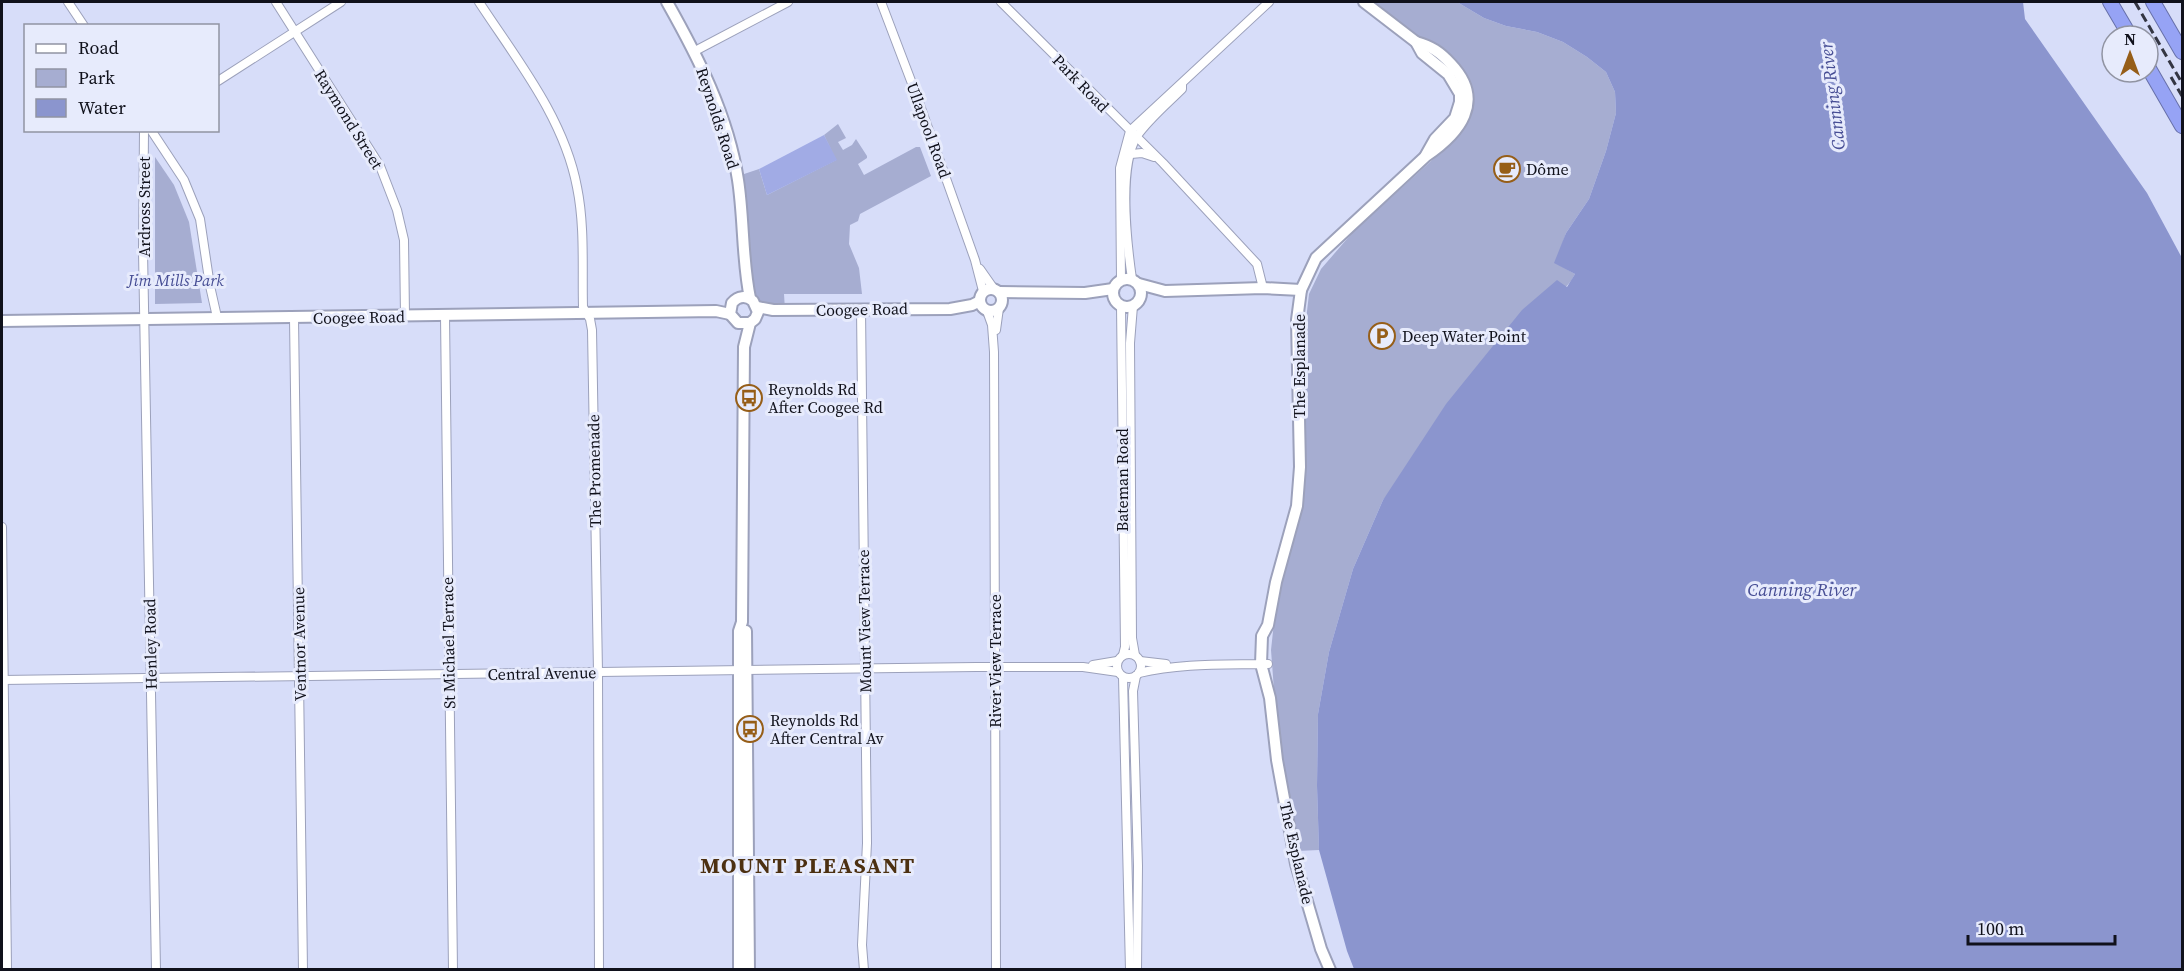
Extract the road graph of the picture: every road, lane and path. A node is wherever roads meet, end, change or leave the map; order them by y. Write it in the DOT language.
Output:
graph roads {
  1 [pos="68,2"];
  2 [pos="276,2"];
  3 [pos="342,2"];
  4 [pos="479,2"];
  5 [pos="667,2"];
  6 [pos="788,2"];
  7 [pos="881,2"];
  8 [pos="1001,2"];
  9 [pos="1269,2"];
  10 [pos="1364,2"];
  11 [pos="2110,2"];
  12 [pos="2153,2"];
  13 [pos="83,24"];
  14 [pos="2123,24"];
  15 [pos="295,32"];
  16 [pos="695,51"];
  17 [pos="2182,52"];
  18 [pos="219,80"];
  19 [pos="2158,84"];
  20 [pos="2182,126"];
  21 [pos="144,132"];
  22 [pos="152,132"];
  23 [pos="1133,135"];
  24 [pos="1131,154"];
  25 [pos="1163,163"];
  26 [pos="1136,282"];
  27 [pos="1263,288"];
  28 [pos="1301,290"];
  29 [pos="1165,291"];
  30 [pos="1117,293"];
  31 [pos="1141,297"];
  32 [pos="745,298"];
  33 [pos="991,300"];
  34 [pos="1133,306"];
  35 [pos="861,309"];
  36 [pos="730,311"];
  37 [pos="587,313"];
  38 [pos="755,315"];
  39 [pos="405,316"];
  40 [pos="445,316"];
  41 [pos="218,317"];
  42 [pos="294,318"];
  43 [pos="144,319"];
  44 [pos="2,321"];
  45 [pos="738,323"];
  46 [pos="744,347"];
  47 [pos="2,527"];
  48 [pos="1123,655"];
  49 [pos="1137,658"];
  50 [pos="1117,662"];
  51 [pos="1264,664"];
  52 [pos="1182,666"];
  53 [pos="995,667"];
  54 [pos="1083,667"];
  55 [pos="865,669"];
  56 [pos="743,670"];
  57 [pos="598,672"];
  58 [pos="448,674"];
  59 [pos="1138,674"];
  60 [pos="1120,675"];
  61 [pos="299,676"];
  62 [pos="151,678"];
  63 [pos="3,680"];
  64 [pos="743,887"];
  65 [pos="7,969"];
  66 [pos="156,969"];
  67 [pos="303,969"];
  68 [pos="453,969"];
  69 [pos="599,969"];
  70 [pos="740,969"];
  71 [pos="749,969"];
  72 [pos="864,969"];
  73 [pos="996,969"];
  74 [pos="1130,969"];
  75 [pos="1137,969"];
  76 [pos="1330,969"];
  1 -- 13 [label="street"];
  2 -- 15 [label="street, Raymond Street"];
  3 -- 15 [label="street"];
  4 -- 37 [label="street, The Promenade"];
  5 -- 16 [label="street, Reynolds Road"];
  6 -- 16 [label="street"];
  7 -- 33 [label="street, Ullapool Road"];
  8 -- 23 [label="street, Park Road"];
  9 -- 23 [label="street, Bateman Road"];
  10 -- 28 [label="street, The Esplanade"];
  11 -- 14 [label="highway"];
  12 -- 17 [label="highway"];
  15 -- 18 [label="street"];
  15 -- 39 [label="street, Raymond Street"];
  16 -- 32 [label="street, Reynolds Road"];
  19 -- 20 [label="highway"];
  21 -- 43 [label="street, Ardross Street"];
  22 -- 41 [label="street, Ardross Street"];
  23 -- 24 [label="street, Bateman Road"];
  23 -- 25 [label="street, Park Road"];
  23 -- 30 [label="street, Bateman Road"];
  24 -- 25 [label="street, Park Road"];
  24 -- 26 [label="street, Bateman Road"];
  25 -- 27 [label="street, Park Road"];
  26 -- 29 [label="street"];
  26 -- 30 [label="street"];
  26 -- 31 [label="street, Bateman Road"];
  27 -- 28 [label="street"];
  27 -- 29 [label="street"];
  28 -- 51 [label="street, The Esplanade"];
  29 -- 31 [label="street"];
  30 -- 33 [label="street, Coogee Road"];
  30 -- 34 [label="street"];
  30 -- 48 [label="street, Bateman Road"];
  31 -- 34 [label="street"];
  32 -- 36 [label="street, Reynolds Road"];
  32 -- 38 [label="street"];
  33 -- 35 [label="street, Coogee Road"];
  33 -- 53 [label="street, River View Terrace"];
  34 -- 49 [label="street, Bateman Road"];
  35 -- 38 [label="street, Coogee Road"];
  35 -- 55 [label="street, Mount View Terrace"];
  36 -- 37 [label="street, Coogee Road"];
  36 -- 45 [label="street"];
  37 -- 40 [label="street, Coogee Road"];
  37 -- 57 [label="street, The Promenade"];
  38 -- 45 [label="street"];
  38 -- 46 [label="street"];
  39 -- 40 [label="street, Coogee Road"];
  39 -- 42 [label="street, Coogee Road"];
  40 -- 58 [label="street, St Michael Terrace"];
  41 -- 42 [label="street, Coogee Road"];
  41 -- 43 [label="street, Coogee Road"];
  42 -- 61 [label="street, Ventnor Avenue"];
  43 -- 44 [label="street, Coogee Road"];
  43 -- 62 [label="street, Henley Road"];
  45 -- 46 [label="street"];
  46 -- 56 [label="street"];
  47 -- 63 [label="street"];
  48 -- 49 [label="street"];
  48 -- 50 [label="street"];
  49 -- 52 [label="street"];
  49 -- 59 [label="street"];
  50 -- 54 [label="street, Central Avenue"];
  50 -- 60 [label="street"];
  51 -- 52 [label="street"];
  51 -- 76 [label="street, The Esplanade"];
  52 -- 59 [label="street"];
  53 -- 54 [label="street, Central Avenue"];
  53 -- 55 [label="street, Central Avenue"];
  53 -- 73 [label="street, River View Terrace"];
  54 -- 60 [label="street, Central Avenue"];
  55 -- 56 [label="street, Central Avenue"];
  55 -- 72 [label="street, Mount View Terrace"];
  56 -- 57 [label="street, Central Avenue"];
  56 -- 64 [label="street"];
  57 -- 58 [label="street, Central Avenue"];
  57 -- 69 [label="street, The Promenade"];
  58 -- 61 [label="street, Central Avenue"];
  58 -- 68 [label="street, St Michael Terrace"];
  59 -- 60 [label="street"];
  59 -- 75 [label="street"];
  60 -- 74 [label="street"];
  61 -- 62 [label="street, Central Avenue"];
  61 -- 67 [label="street, Ventnor Avenue"];
  62 -- 63 [label="street, Central Avenue"];
  62 -- 66 [label="street, Henley Road"];
  63 -- 65 [label="street"];
  64 -- 70 [label="street"];
  64 -- 71 [label="street"];
}
